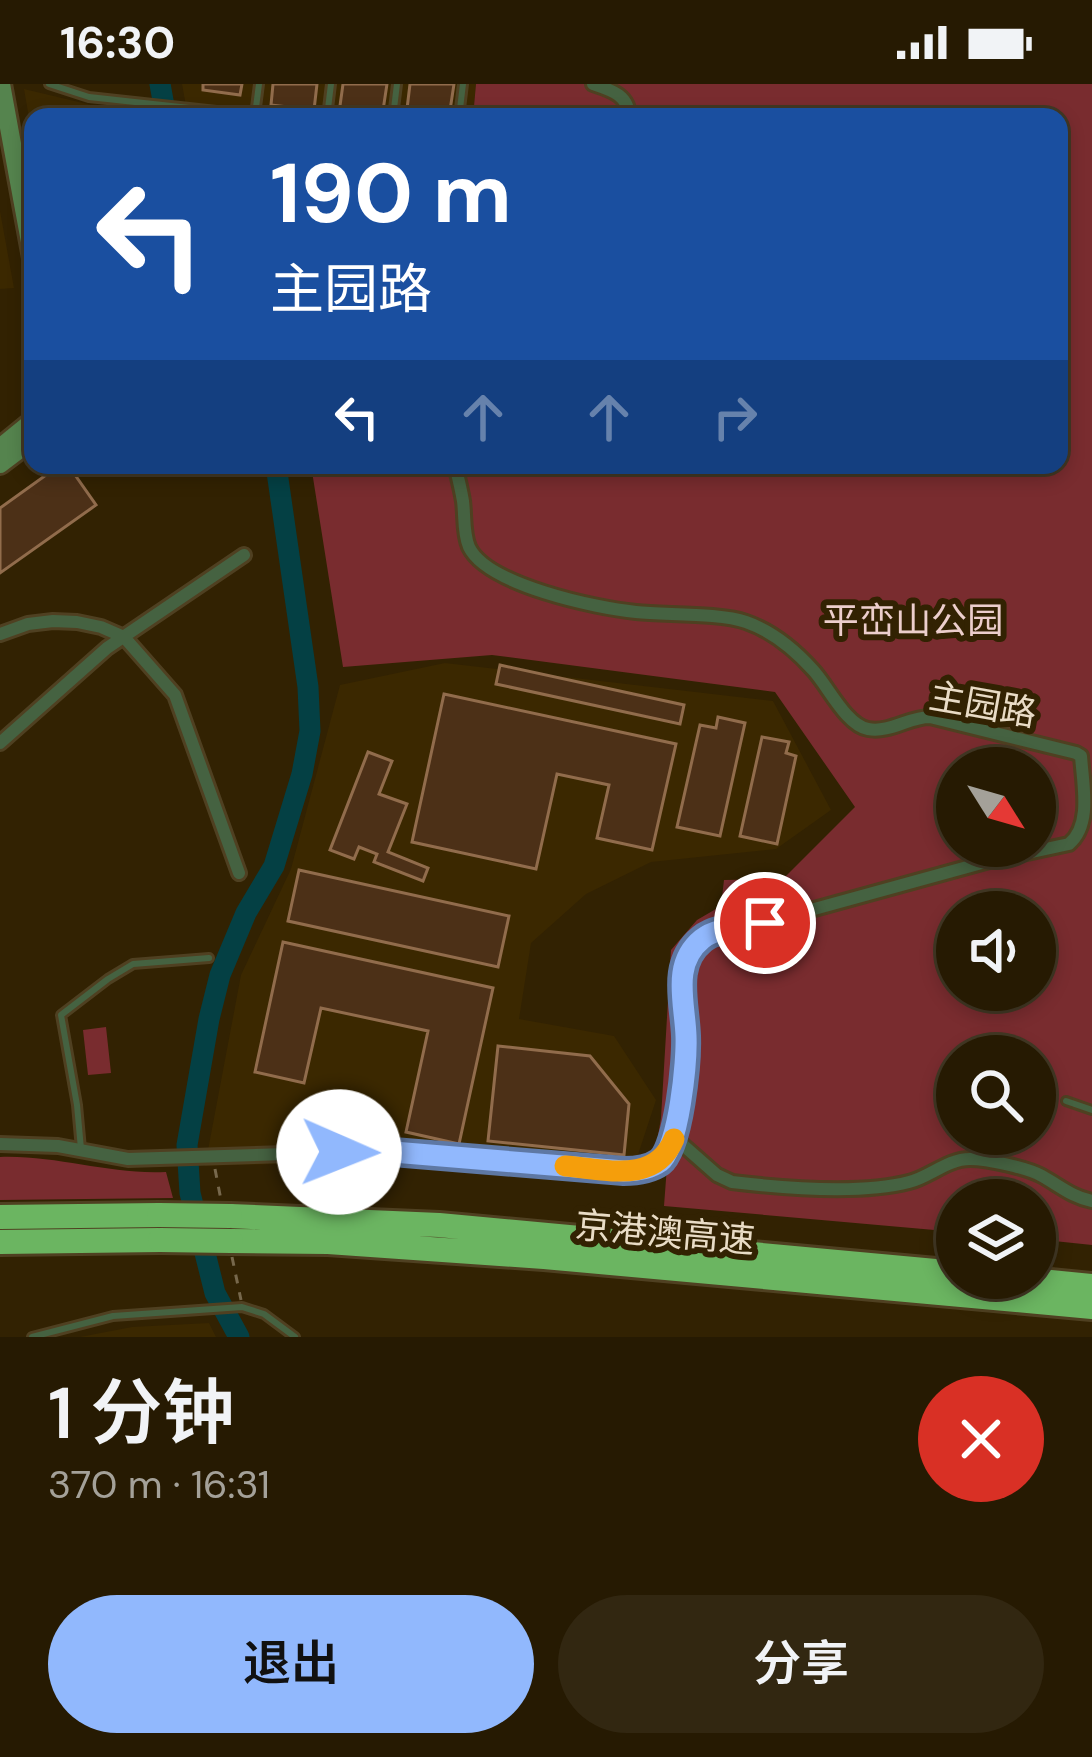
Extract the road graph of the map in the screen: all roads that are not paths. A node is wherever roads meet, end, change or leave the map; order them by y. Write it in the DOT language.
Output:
graph roads {
  1 [pos="1,84"];
  2 [pos="13,84"];
  3 [pos="49,84"];
  4 [pos="593,84"];
  5 [pos="204,108"];
  6 [pos="628,108"];
  7 [pos="24,144"];
  8 [pos="24,209"];
  9 [pos="24,428"];
  10 [pos="24,446"];
  11 [pos="0,448"];
  12 [pos="0,464"];
  13 [pos="457,474"];
  14 [pos="244,555"];
  15 [pos="0,634"];
  16 [pos="124,637"];
  17 [pos="0,743"];
  18 [pos="239,873"];
  19 [pos="209,958"];
  20 [pos="1066,1101"];
  21 [pos="1092,1110"];
  22 [pos="675,1138"];
  23 [pos="0,1144"];
  24 [pos="81,1150"];
  25 [pos="1092,1201"];
  26 [pos="0,1217"];
  27 [pos="159,1227"];
  28 [pos="230,1228"];
  29 [pos="0,1242"];
  30 [pos="936,1271"];
  31 [pos="1056,1282"];
  32 [pos="1092,1286"];
  33 [pos="1092,1307"];
  34 [pos="32,1337"];
  35 [pos="295,1337"];
  1 -- 8 [label="main road"];
  2 -- 7 [label="main road"];
  3 -- 5 [label="lane"];
  4 -- 6 [label="street"];
  9 -- 11 [label="main road"];
  10 -- 12 [label="main road"];
  13 -- 22 [label="street, 主园路"];
  14 -- 16 [label="street"];
  15 -- 16 [label="street"];
  16 -- 17 [label="street"];
  16 -- 18 [label="street"];
  19 -- 24 [label="lane"];
  20 -- 21 [label="lane"];
  22 -- 24 [label="street"];
  22 -- 25 [label="street"];
  23 -- 24 [label="street"];
  26 -- 27 [label="highway"];
  27 -- 28 [label="highway, bridge"];
  27 -- 29 [label="highway"];
  28 -- 30 [label="highway, 京港澳高速"];
  28 -- 33 [label="highway, 京港澳高速"];
  31 -- 32 [label="highway"];
  34 -- 35 [label="lane"];
}
